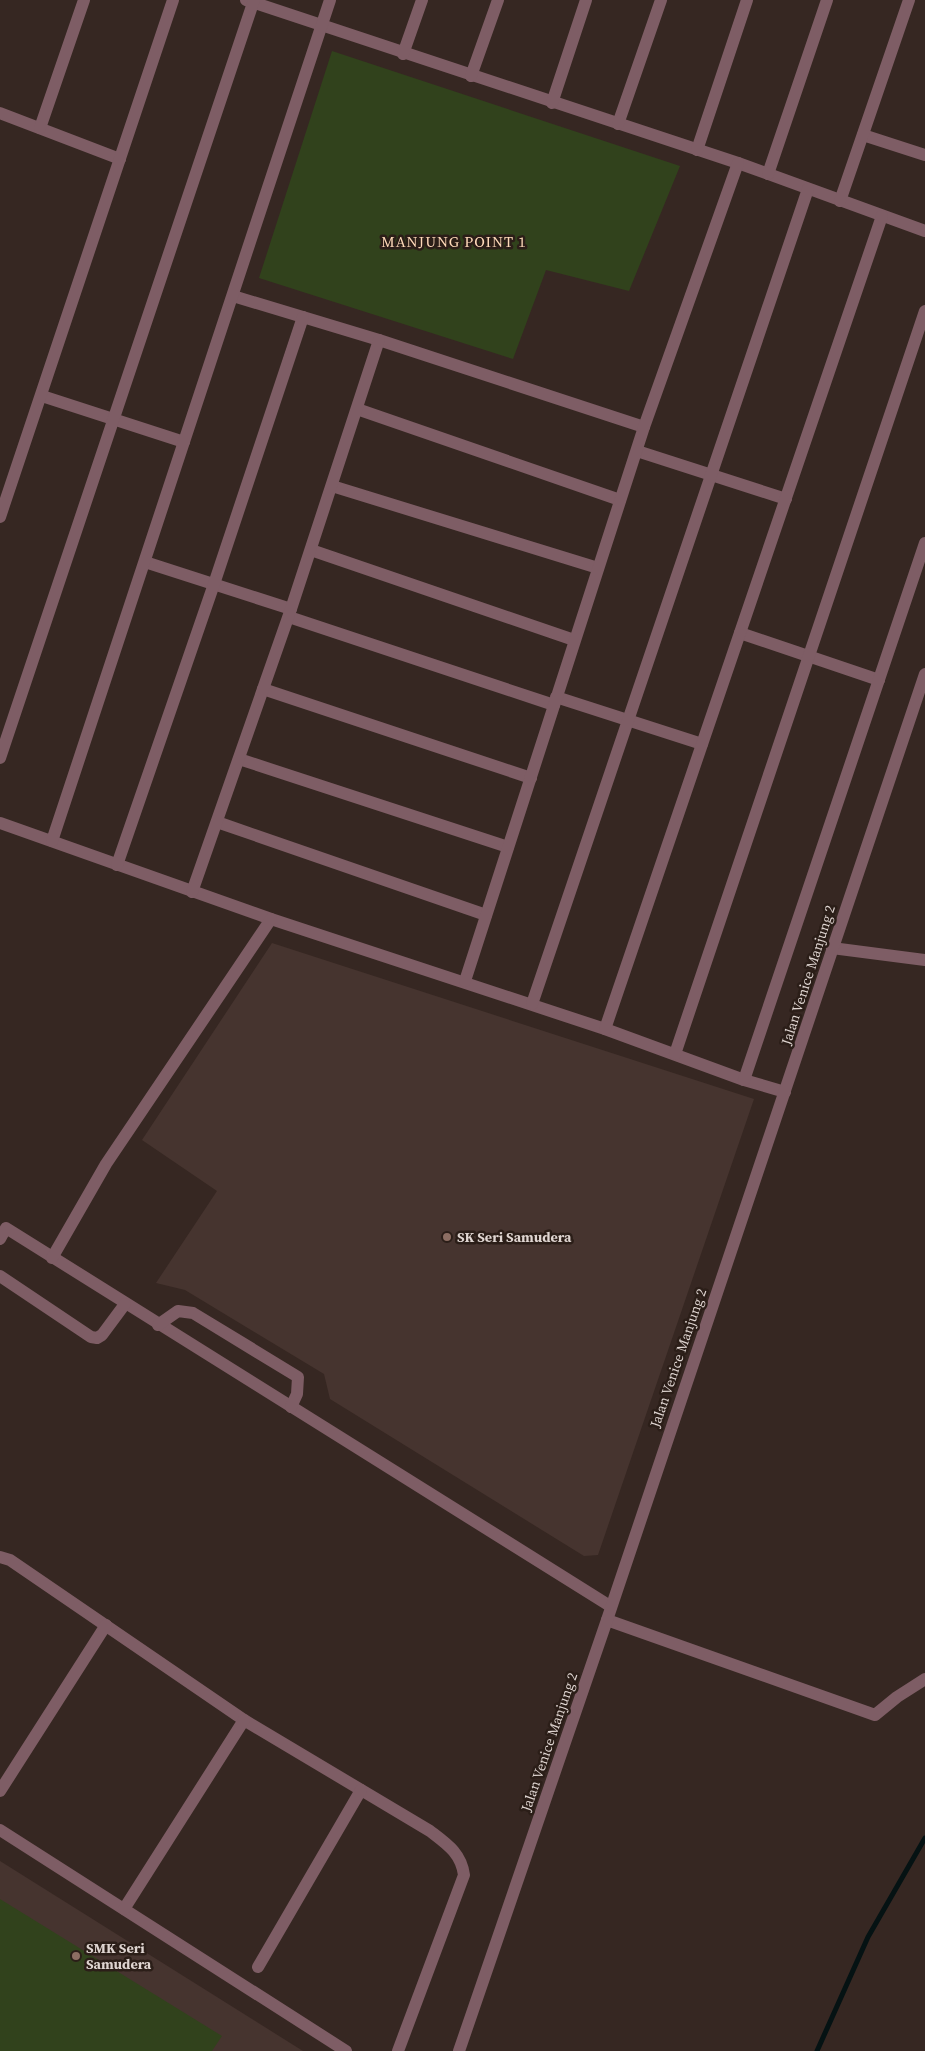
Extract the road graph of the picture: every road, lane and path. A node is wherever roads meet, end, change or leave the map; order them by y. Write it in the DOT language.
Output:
graph roads {
  1 [pos="84,0"];
  2 [pos="174,0"];
  3 [pos="330,0"];
  4 [pos="422,0"];
  5 [pos="498,0"];
  6 [pos="586,0"];
  7 [pos="661,0"];
  8 [pos="746,0"];
  9 [pos="827,0"];
  10 [pos="909,0"];
  11 [pos="251,1"];
  12 [pos="321,25"];
  13 [pos="404,54"];
  14 [pos="471,76"];
  15 [pos="552,103"];
  16 [pos="0,113"];
  17 [pos="618,124"];
  18 [pos="40,128"];
  19 [pos="863,135"];
  20 [pos="697,150"];
  21 [pos="925,155"];
  22 [pos="120,159"];
  23 [pos="738,164"];
  24 [pos="768,174"];
  25 [pos="808,189"];
  26 [pos="840,201"];
  27 [pos="882,216"];
  28 [pos="925,231"];
  29 [pos="233,296"];
  30 [pos="925,311"];
  31 [pos="303,317"];
  32 [pos="379,340"];
  33 [pos="42,396"];
  34 [pos="357,409"];
  35 [pos="115,419"];
  36 [pos="644,427"];
  37 [pos="184,442"];
  38 [pos="637,451"];
  39 [pos="713,475"];
  40 [pos="332,486"];
  41 [pos="786,499"];
  42 [pos="620,500"];
  43 [pos="0,517"];
  44 [pos="925,543"];
  45 [pos="311,550"];
  46 [pos="145,562"];
  47 [pos="598,568"];
  48 [pos="214,584"];
  49 [pos="290,613"];
  50 [pos="740,633"];
  51 [pos="574,640"];
  52 [pos="810,657"];
  53 [pos="925,674"];
  54 [pos="879,680"];
  55 [pos="264,690"];
  56 [pos="555,701"];
  57 [pos="629,721"];
  58 [pos="702,744"];
  59 [pos="0,758"];
  60 [pos="240,759"];
  61 [pos="531,778"];
  62 [pos="217,822"];
  63 [pos="0,823"];
  64 [pos="52,841"];
  65 [pos="508,847"];
  66 [pos="117,865"];
  67 [pos="192,892"];
  68 [pos="486,915"];
  69 [pos="270,918"];
  70 [pos="832,948"];
  71 [pos="925,960"];
  72 [pos="465,981"];
  73 [pos="532,1004"];
  74 [pos="605,1029"];
  75 [pos="675,1054"];
  76 [pos="744,1080"];
  77 [pos="785,1092"];
  78 [pos="2,1230"];
  79 [pos="52,1258"];
  80 [pos="0,1276"];
  81 [pos="125,1304"];
  82 [pos="158,1325"];
  83 [pos="291,1408"];
  84 [pos="0,1557"];
  85 [pos="610,1606"];
  86 [pos="607,1620"];
  87 [pos="106,1625"];
  88 [pos="925,1679"];
  89 [pos="244,1720"];
  90 [pos="360,1790"];
  91 [pos="0,1791"];
  92 [pos="0,1830"];
  93 [pos="124,1909"];
  94 [pos="258,1967"];
  95 [pos="346,2051"];
  96 [pos="398,2051"];
  97 [pos="459,2051"];
  1 -- 18 [label="street"];
  2 -- 22 [label="street"];
  3 -- 12 [label="street"];
  4 -- 13 [label="street"];
  5 -- 14 [label="street"];
  6 -- 15 [label="street"];
  7 -- 17 [label="street"];
  8 -- 20 [label="street"];
  9 -- 24 [label="street"];
  10 -- 19 [label="street"];
  11 -- 12 [label="street"];
  11 -- 35 [label="street"];
  12 -- 13 [label="street"];
  12 -- 29 [label="street"];
  13 -- 14 [label="street"];
  14 -- 15 [label="street"];
  15 -- 17 [label="street"];
  16 -- 18 [label="street"];
  17 -- 20 [label="street"];
  18 -- 22 [label="street"];
  19 -- 21 [label="street"];
  19 -- 26 [label="street"];
  20 -- 23 [label="street"];
  22 -- 33 [label="street"];
  23 -- 24 [label="street"];
  23 -- 36 [label="street"];
  24 -- 25 [label="street"];
  25 -- 26 [label="street"];
  25 -- 39 [label="street"];
  26 -- 27 [label="street"];
  27 -- 28 [label="street"];
  27 -- 41 [label="street"];
  29 -- 31 [label="street"];
  29 -- 37 [label="street"];
  30 -- 52 [label="street"];
  31 -- 32 [label="street"];
  31 -- 48 [label="street"];
  32 -- 34 [label="street"];
  32 -- 36 [label="street"];
  33 -- 35 [label="street"];
  33 -- 43 [label="street"];
  34 -- 40 [label="street"];
  34 -- 42 [label="street"];
  35 -- 37 [label="street"];
  35 -- 59 [label="street"];
  36 -- 38 [label="street"];
  37 -- 46 [label="street"];
  38 -- 39 [label="street"];
  38 -- 42 [label="street"];
  39 -- 41 [label="street"];
  39 -- 57 [label="street"];
  40 -- 45 [label="street"];
  40 -- 47 [label="street"];
  41 -- 50 [label="street"];
  42 -- 47 [label="street"];
  44 -- 54 [label="street"];
  45 -- 49 [label="street"];
  45 -- 51 [label="street"];
  46 -- 48 [label="street"];
  46 -- 64 [label="street"];
  47 -- 51 [label="street"];
  48 -- 49 [label="street"];
  48 -- 66 [label="street"];
  49 -- 55 [label="street"];
  49 -- 56 [label="street"];
  50 -- 52 [label="street"];
  50 -- 58 [label="street"];
  51 -- 56 [label="street"];
  52 -- 54 [label="street"];
  52 -- 75 [label="street"];
  53 -- 70 [label="street, Jalan Venice Manjung 2"];
  54 -- 76 [label="street"];
  55 -- 60 [label="street"];
  55 -- 61 [label="street"];
  56 -- 57 [label="street"];
  56 -- 61 [label="street"];
  57 -- 58 [label="street"];
  57 -- 73 [label="street"];
  58 -- 74 [label="street"];
  60 -- 62 [label="street"];
  60 -- 65 [label="street"];
  61 -- 65 [label="street"];
  62 -- 67 [label="street"];
  62 -- 68 [label="street"];
  63 -- 64 [label="street"];
  64 -- 66 [label="street"];
  65 -- 68 [label="street"];
  66 -- 67 [label="street"];
  67 -- 69 [label="street"];
  68 -- 72 [label="street"];
  69 -- 72 [label="street"];
  69 -- 79 [label="street"];
  70 -- 71 [label="street"];
  70 -- 77 [label="street, Jalan Venice Manjung 2"];
  72 -- 73 [label="street"];
  73 -- 74 [label="street"];
  74 -- 75 [label="street"];
  75 -- 76 [label="street"];
  76 -- 77 [label="street"];
  77 -- 85 [label="street, Jalan Venice Manjung 2"];
  78 -- 79 [label="street"];
  79 -- 81 [label="street"];
  80 -- 81 [label="street"];
  81 -- 82 [label="street"];
  82 -- 83 [label="street"];
  82 -- 83 [label="street"];
  83 -- 85 [label="street"];
  84 -- 87 [label="street"];
  85 -- 86 [label="street, Jalan Venice Manjung 2"];
  86 -- 88 [label="street"];
  86 -- 97 [label="street, Jalan Venice Manjung 2"];
  87 -- 89 [label="street"];
  87 -- 91 [label="street"];
  89 -- 90 [label="street"];
  89 -- 93 [label="street"];
  90 -- 94 [label="street"];
  90 -- 96 [label="street"];
  92 -- 93 [label="street"];
  93 -- 95 [label="street"];
}
